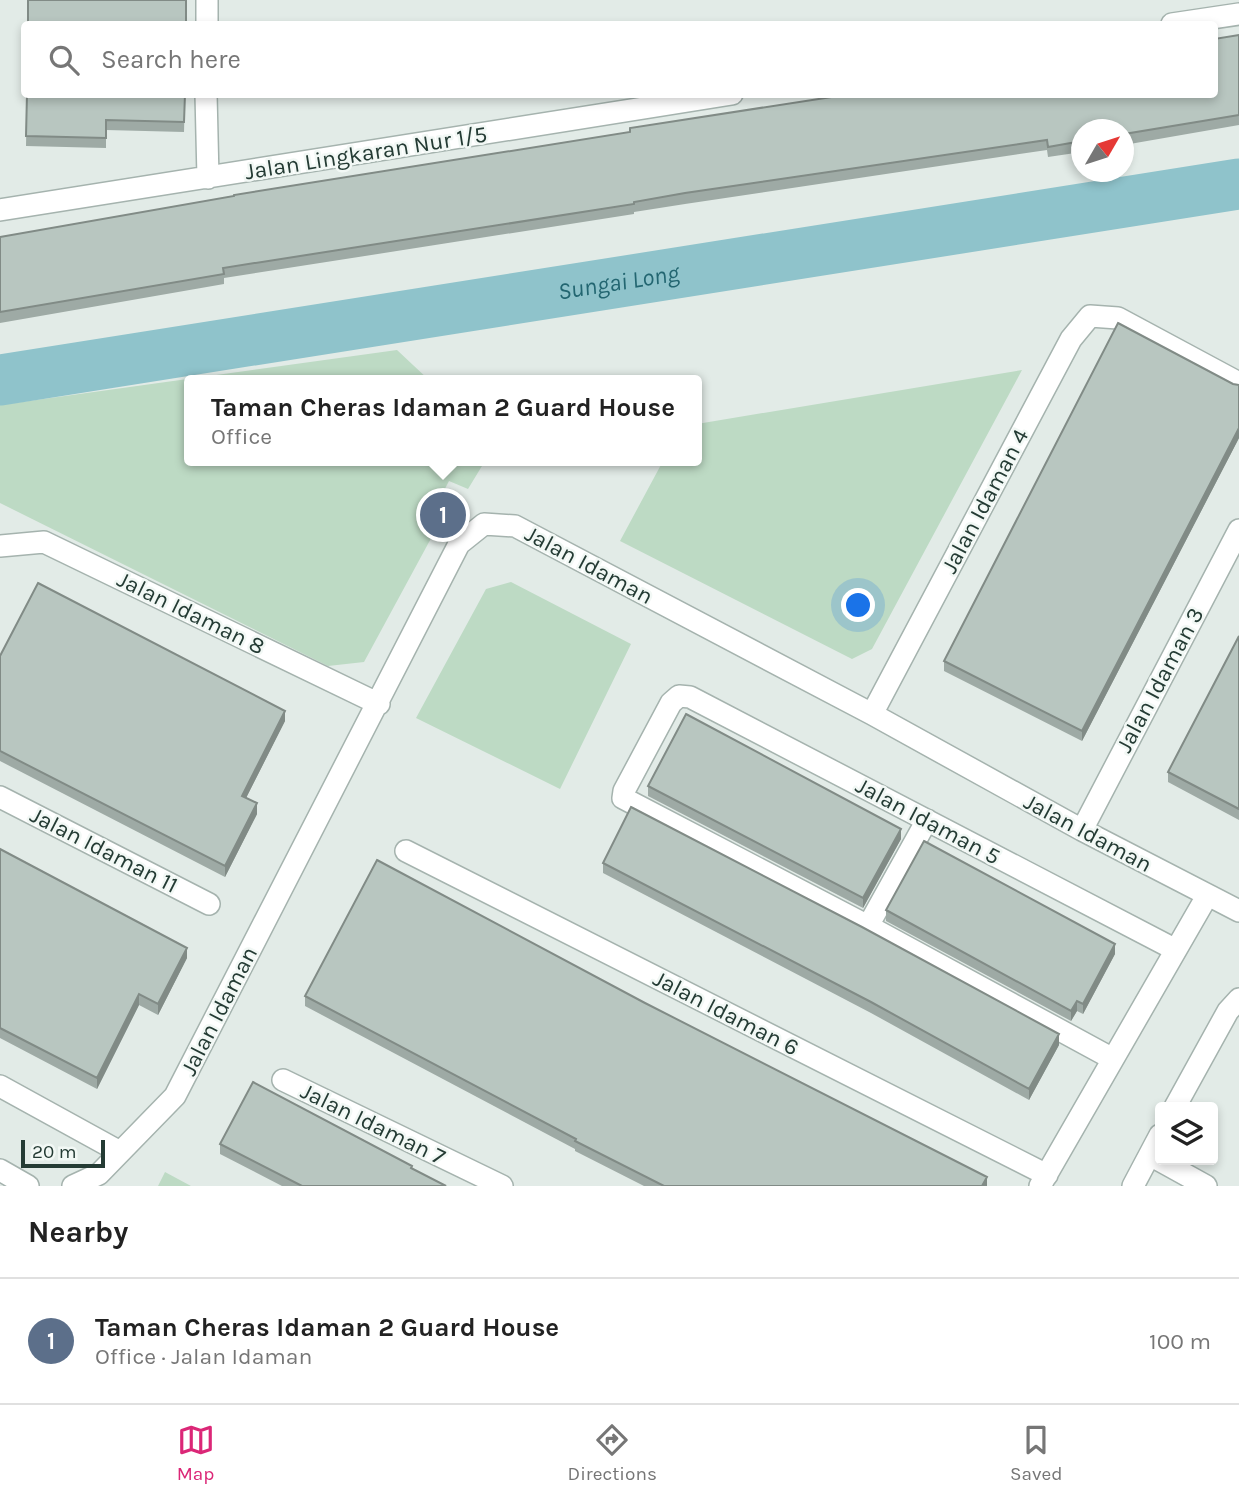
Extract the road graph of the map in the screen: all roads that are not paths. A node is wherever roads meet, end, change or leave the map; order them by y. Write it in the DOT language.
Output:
graph roads {
  1 [pos="207,0"];
  2 [pos="1239,14"];
  3 [pos="207,21"];
  4 [pos="1192,21"];
  5 [pos="206,98"];
  6 [pos="707,98"];
  7 [pos="208,178"];
  8 [pos="0,211"];
  9 [pos="1239,383"];
  10 [pos="1239,530"];
  11 [pos="0,546"];
  12 [pos="379,704"];
  13 [pos="872,714"];
  14 [pos="0,797"];
  15 [pos="927,820"];
  16 [pos="1082,830"];
  17 [pos="406,850"];
  18 [pos="1207,896"];
  19 [pos="209,904"];
  20 [pos="1239,911"];
  21 [pos="868,926"];
  22 [pos="1176,950"];
  23 [pos="1239,999"];
  24 [pos="1113,1059"];
  25 [pos="283,1080"];
  26 [pos="0,1086"];
  27 [pos="1178,1102"];
  28 [pos="1155,1144"];
  29 [pos="120,1152"];
  30 [pos="1150,1154"];
  31 [pos="0,1170"];
  32 [pos="1043,1180"];
  33 [pos="28,1186"];
  34 [pos="73,1186"];
  35 [pos="502,1186"];
  36 [pos="1132,1186"];
  37 [pos="1206,1186"];
  1 -- 3 [label="street"];
  2 -- 4 [label="street"];
  5 -- 7 [label="street"];
  6 -- 7 [label="street, Jalan Lingkaran Nur 1/5"];
  7 -- 8 [label="street, Jalan Lingkaran Nur 1/5"];
  9 -- 13 [label="street, Jalan Idaman 4"];
  10 -- 16 [label="street, Jalan Idaman 3"];
  11 -- 12 [label="street, Jalan Idaman 8"];
  12 -- 13 [label="street, Jalan Idaman"];
  12 -- 29 [label="street, Jalan Idaman"];
  13 -- 16 [label="street, Jalan Idaman"];
  14 -- 19 [label="street, Jalan Idaman 11"];
  15 -- 21 [label="street"];
  15 -- 21 [label="street, Jalan Idaman 5"];
  15 -- 22 [label="street, Jalan Idaman 5"];
  16 -- 18 [label="street, Jalan Idaman"];
  17 -- 32 [label="street, Jalan Idaman 6"];
  18 -- 20 [label="street, Jalan Idaman"];
  18 -- 22 [label="street"];
  21 -- 24 [label="street"];
  22 -- 24 [label="street"];
  23 -- 27 [label="street"];
  24 -- 32 [label="street"];
  25 -- 35 [label="street, Jalan Idaman 7"];
  26 -- 29 [label="street"];
  28 -- 30 [label="street"];
  29 -- 34 [label="street, Jalan Idaman"];
  30 -- 36 [label="street"];
  30 -- 37 [label="street"];
  31 -- 33 [label="street"];
}
